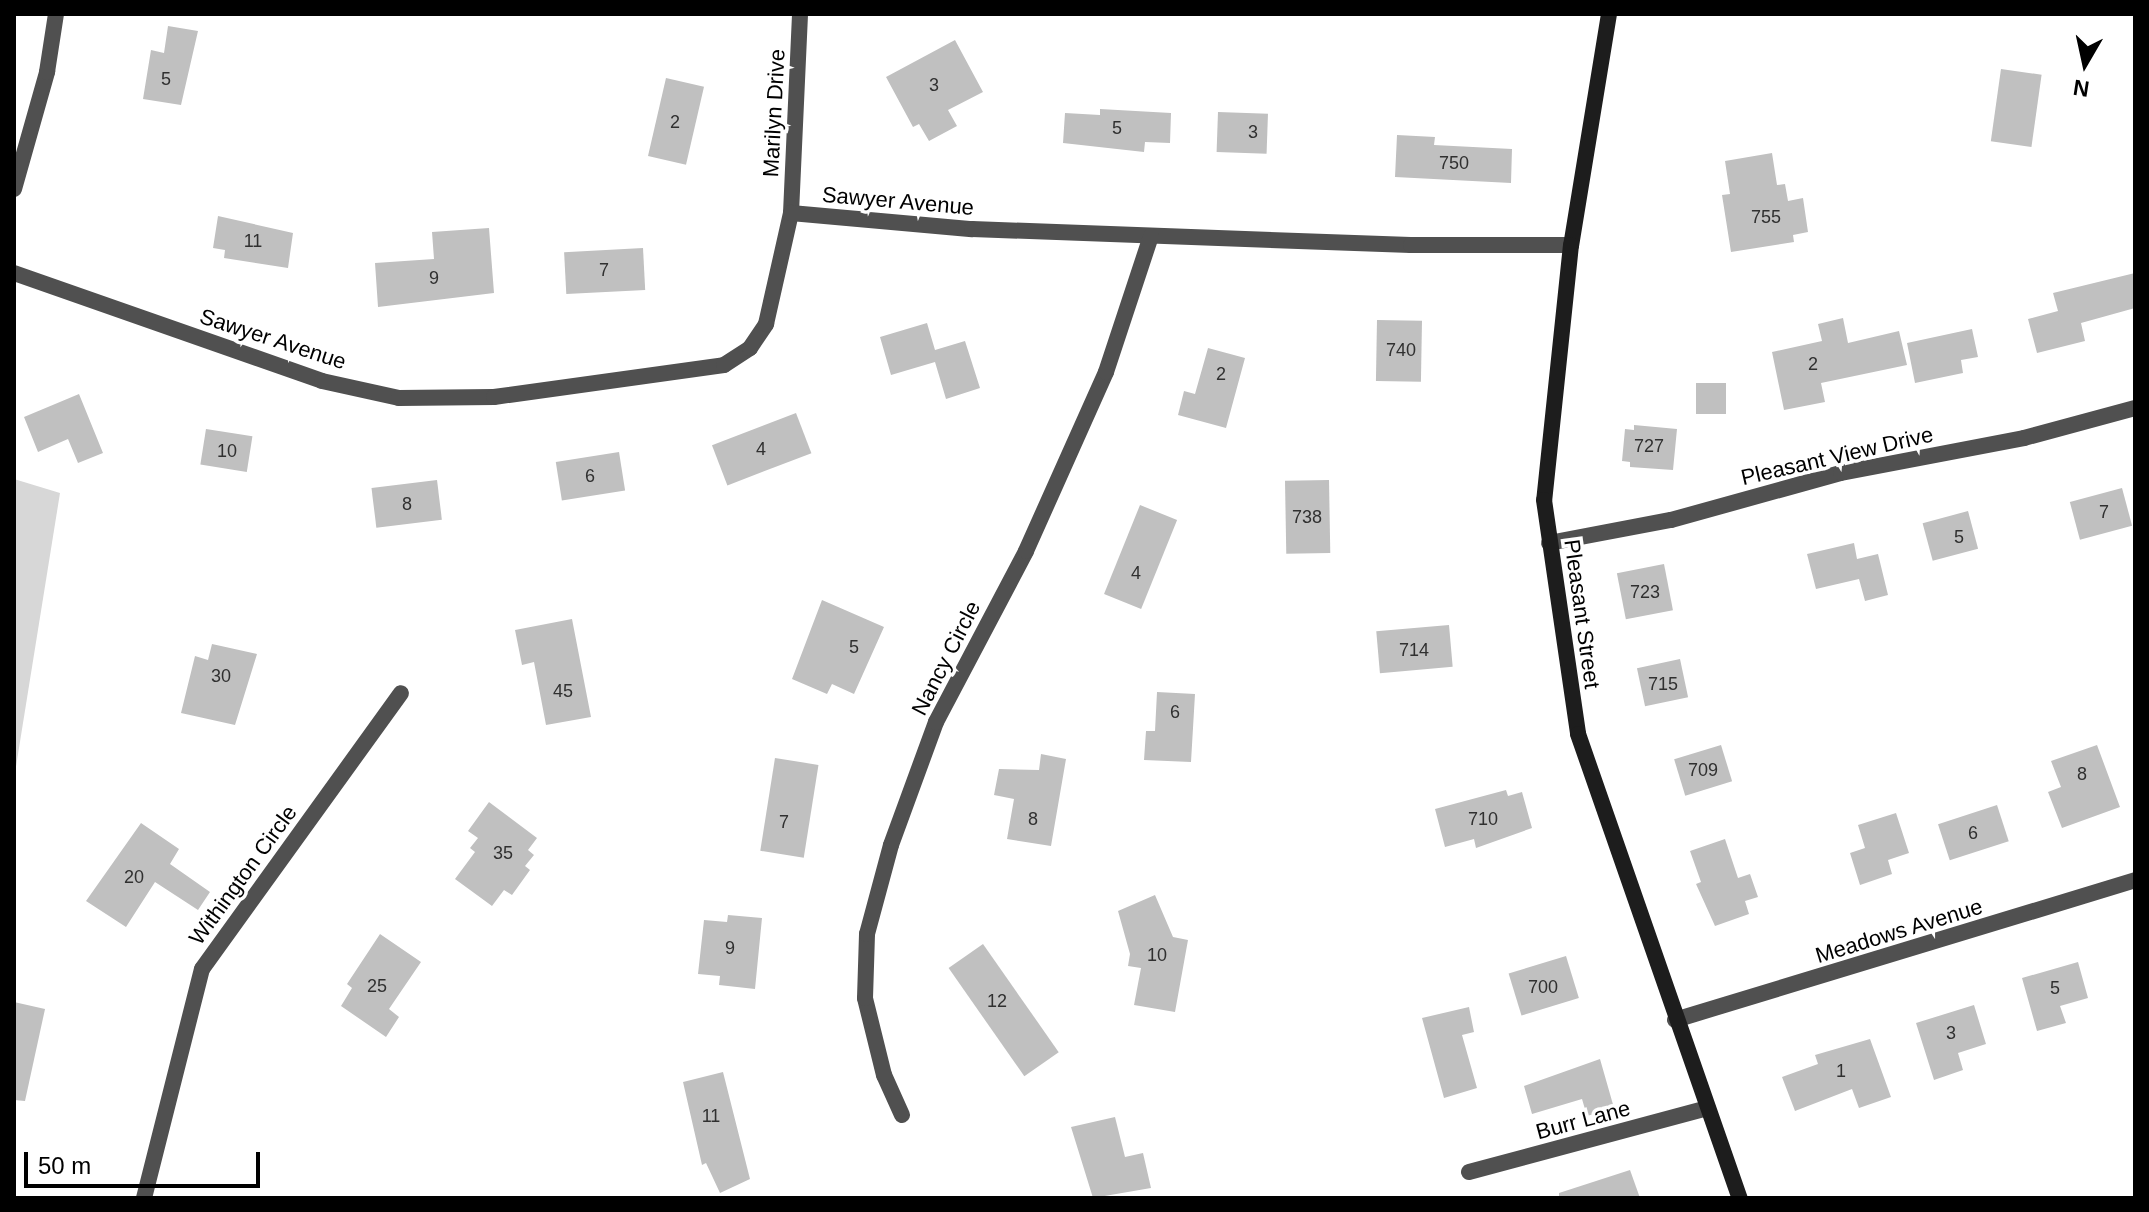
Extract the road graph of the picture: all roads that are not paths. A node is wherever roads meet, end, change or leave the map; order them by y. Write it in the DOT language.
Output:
graph roads {
  1 [pos="56,14"];
  2 [pos="800,14"];
  3 [pos="1609,14"];
  4 [pos="14,189"];
  5 [pos="791,213"];
  6 [pos="1151,236"];
  7 [pos="1571,245"];
  8 [pos="14,273"];
  9 [pos="2135,408"];
  10 [pos="1549,543"];
  11 [pos="401,693"];
  12 [pos="2135,880"];
  13 [pos="1675,1020"];
  14 [pos="1708,1108"];
  15 [pos="902,1115"];
  16 [pos="1469,1172"];
  17 [pos="144,1198"];
  18 [pos="1740,1198"];
  1 -- 4 [label="street"];
  2 -- 5 [label="street, Marilyn Drive"];
  3 -- 7 [label="main road, Pleasant Street"];
  5 -- 6 [label="street, Sawyer Avenue"];
  5 -- 8 [label="street, Sawyer Avenue"];
  6 -- 7 [label="street, Sawyer Avenue"];
  6 -- 15 [label="street, Nancy Circle"];
  7 -- 10 [label="main road, Pleasant Street"];
  9 -- 10 [label="street, Pleasant View Drive"];
  10 -- 13 [label="main road, Pleasant Street"];
  11 -- 17 [label="street, Withington Circle"];
  12 -- 13 [label="street, Meadows Avenue"];
  13 -- 14 [label="main road, Pleasant Street"];
  14 -- 16 [label="street, Burr Lane"];
  14 -- 18 [label="main road, Pleasant Street"];
}
